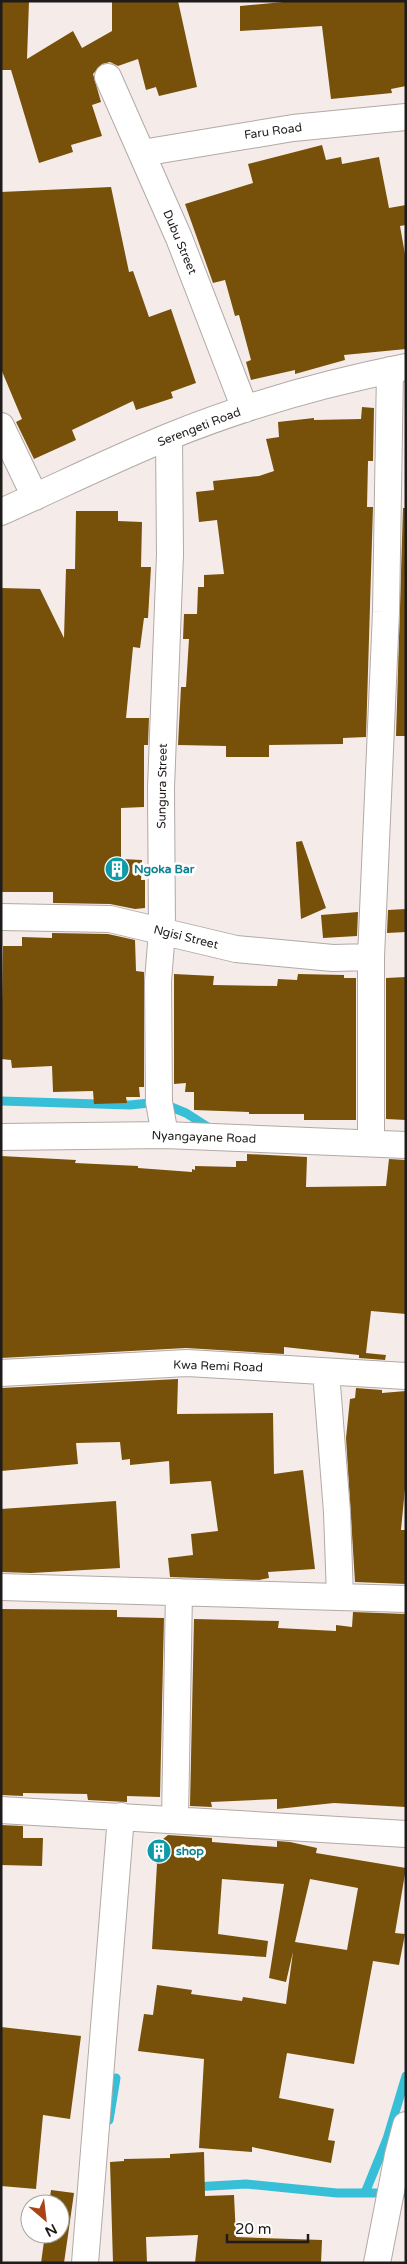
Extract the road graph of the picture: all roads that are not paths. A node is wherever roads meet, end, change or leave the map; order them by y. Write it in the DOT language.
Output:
graph roads {
  1 [pos="108,77"];
  2 [pos="406,117"];
  3 [pos="142,153"];
  4 [pos="398,369"];
  5 [pos="245,409"];
  6 [pos="1,426"];
  7 [pos="169,437"];
  8 [pos="35,497"];
  9 [pos="1,512"];
  10 [pos="396,612"];
  11 [pos="1,917"];
  12 [pos="162,931"];
  13 [pos="371,957"];
  14 [pos="165,1135"];
  15 [pos="1,1136"];
  16 [pos="374,1143"];
  17 [pos="406,1145"];
  18 [pos="1,1372"];
  19 [pos="326,1372"];
  20 [pos="406,1376"];
  21 [pos="1,1587"];
  22 [pos="179,1592"];
  23 [pos="340,1596"];
  24 [pos="406,1599"];
  25 [pos="1,1810"];
  26 [pos="121,1816"];
  27 [pos="175,1820"];
  28 [pos="406,1834"];
  29 [pos="406,2125"];
  30 [pos="85,2263"];
  31 [pos="377,2263"];
  1 -- 3 [label="street, Dubu Street"];
  2 -- 3 [label="street, Faru Road"];
  3 -- 5 [label="street, Dubu Street"];
  4 -- 5 [label="street, Serengeti Road"];
  4 -- 10 [label="street"];
  5 -- 7 [label="street, Serengeti Road"];
  6 -- 8 [label="street"];
  7 -- 8 [label="street, Serengeti Road"];
  7 -- 12 [label="street, Sungura Street"];
  8 -- 9 [label="street, Serengeti Road"];
  10 -- 13 [label="street"];
  11 -- 12 [label="street, Ngisi Street"];
  12 -- 13 [label="street, Ngisi Street"];
  12 -- 14 [label="street, Sungura Street"];
  13 -- 16 [label="street"];
  14 -- 15 [label="street, Nyangayane Road"];
  14 -- 16 [label="street, Nyangayane Road"];
  16 -- 17 [label="street, Nyangayane Road"];
  18 -- 19 [label="street, Kwa Remi Road"];
  19 -- 20 [label="street, Kwa Remi Road"];
  19 -- 23 [label="street"];
  21 -- 22 [label="street"];
  22 -- 23 [label="street"];
  22 -- 27 [label="street"];
  23 -- 24 [label="street"];
  25 -- 26 [label="street"];
  26 -- 27 [label="street"];
  26 -- 30 [label="street"];
  27 -- 28 [label="street"];
  29 -- 31 [label="street"];
}
